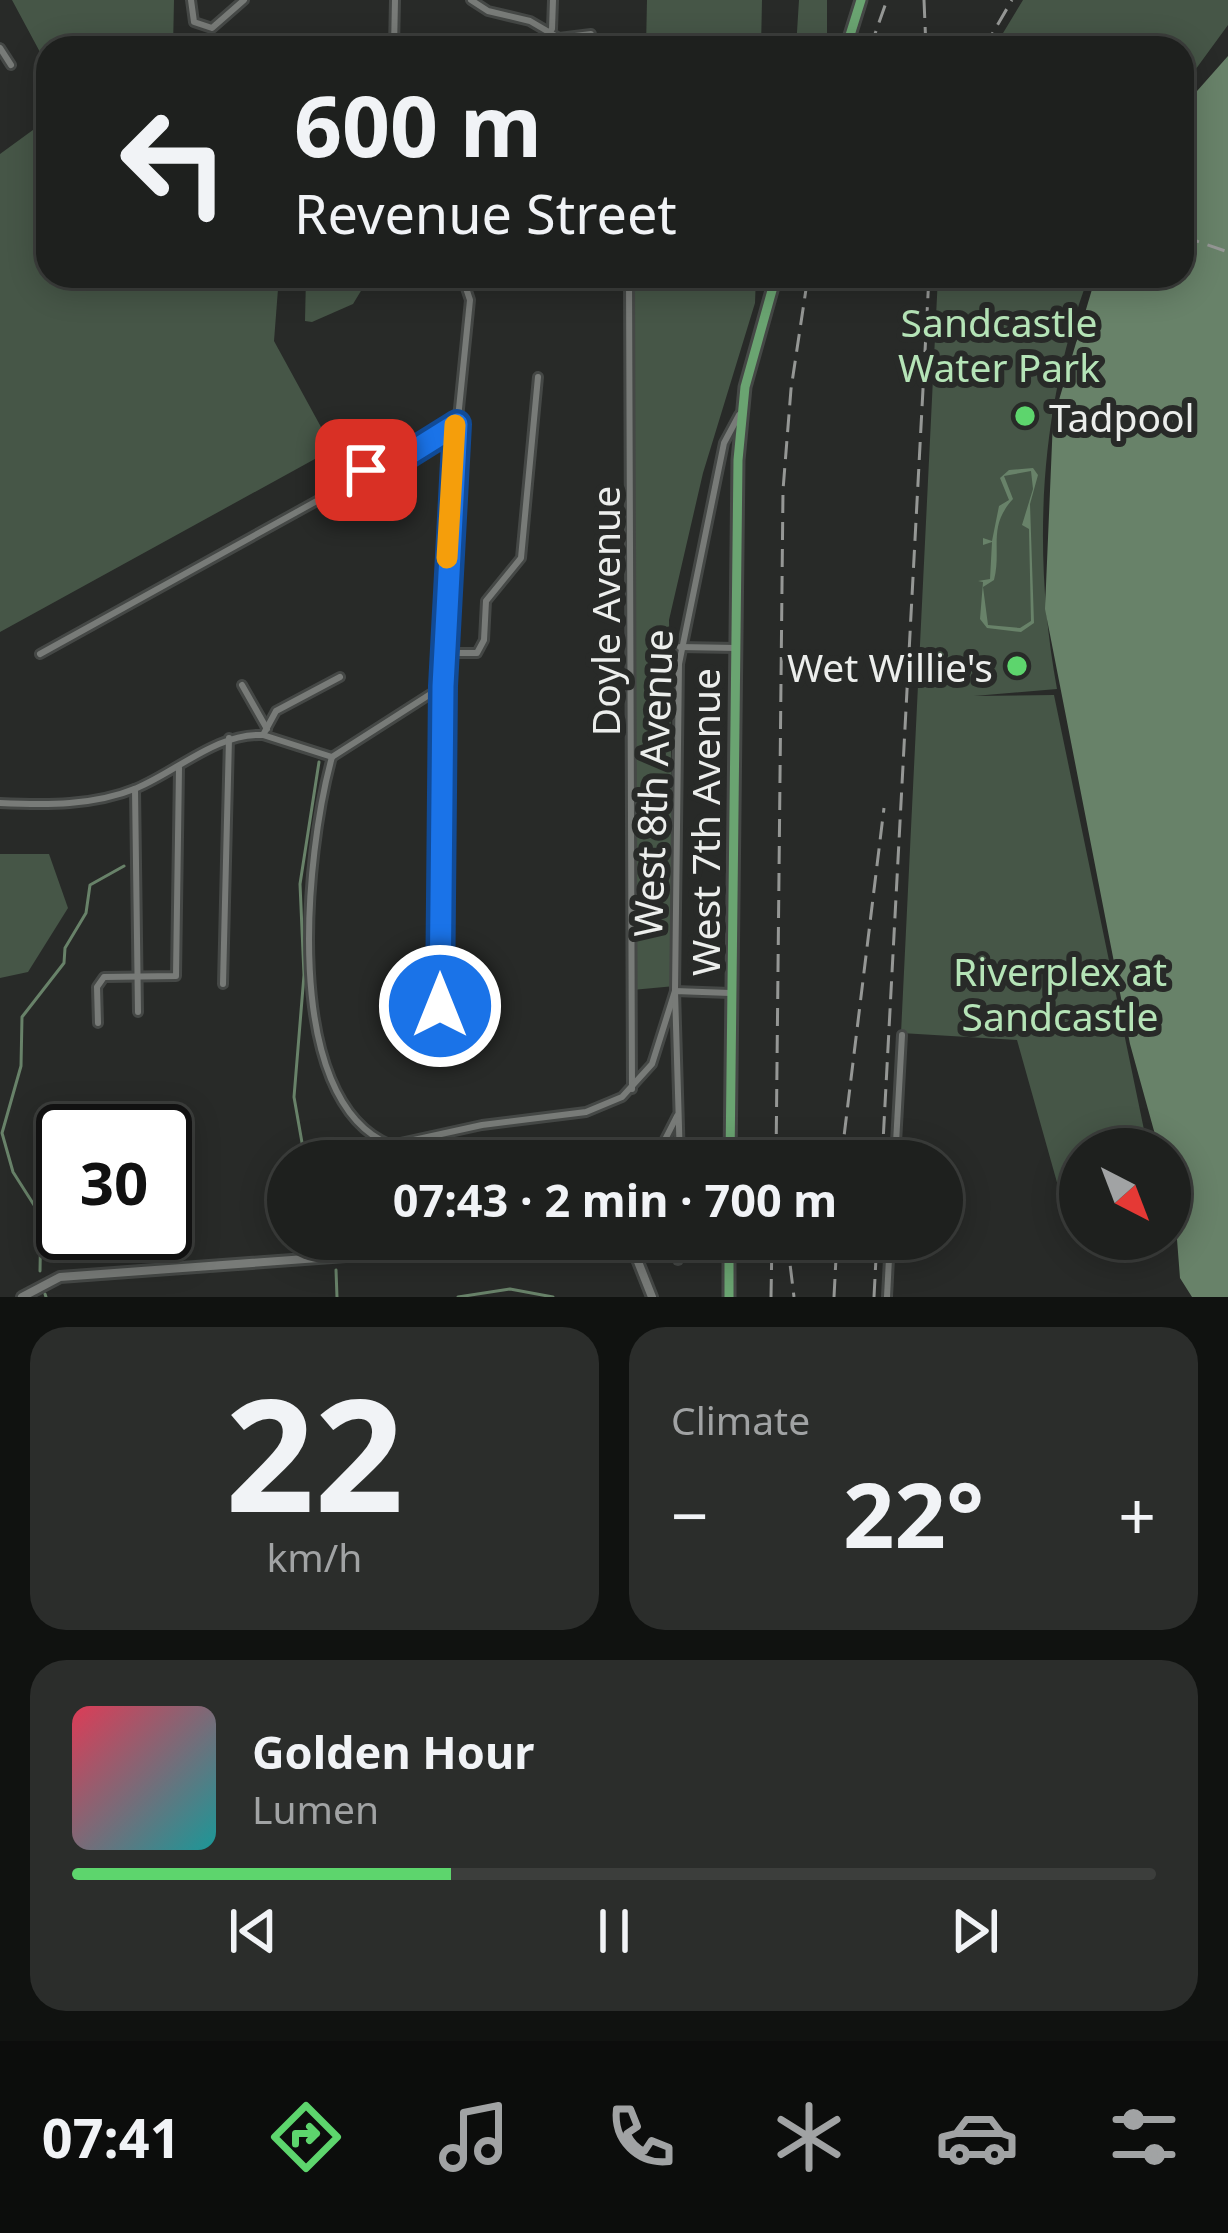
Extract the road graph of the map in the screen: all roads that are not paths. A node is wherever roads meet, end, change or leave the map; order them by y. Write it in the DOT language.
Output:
graph roads {
  1 [pos="191,0"];
  2 [pos="244,0"];
  3 [pos="394,0"];
  4 [pos="471,0"];
  5 [pos="553,0"];
  6 [pos="861,0"];
  7 [pos="550,34"];
  8 [pos="591,34"];
  9 [pos="394,36"];
  10 [pos="554,36"];
  11 [pos="575,36"];
  12 [pos="850,36"];
  13 [pos="0,48"];
  14 [pos="11,65"];
  15 [pos="466,288"];
  16 [pos="629,288"];
  17 [pos="773,288"];
  18 [pos="538,377"];
  19 [pos="741,412"];
  20 [pos="457,424"];
  21 [pos="680,647"];
  22 [pos="736,648"];
  23 [pos="444,653"];
  24 [pos="40,654"];
  25 [pos="340,677"];
  26 [pos="242,685"];
  27 [pos="443,686"];
  28 [pos="265,732"];
  29 [pos="229,738"];
  30 [pos="332,757"];
  31 [pos="179,768"];
  32 [pos="135,789"];
  33 [pos="0,803"];
  34 [pos="138,978"];
  35 [pos="223,984"];
  36 [pos="675,991"];
  37 [pos="733,993"];
  38 [pos="138,1012"];
  39 [pos="98,1023"];
  40 [pos="902,1035"];
  41 [pos="440,1036"];
  42 [pos="632,1089"];
  43 [pos="680,1107"];
  44 [pos="669,1140"];
  45 [pos="680,1140"];
  46 [pos="730,1140"];
  47 [pos="896,1140"];
  48 [pos="293,1260"];
  49 [pos="637,1260"];
  50 [pos="730,1260"];
  51 [pos="889,1260"];
  52 [pos="22,1297"];
  53 [pos="652,1297"];
  54 [pos="729,1297"];
  55 [pos="887,1297"];
  1 -- 2 [label="street"];
  3 -- 9 [label="street"];
  4 -- 7 [label="street"];
  5 -- 7 [label="street"];
  6 -- 12 [label="main road"];
  7 -- 10 [label="street"];
  8 -- 11 [label="street"];
  13 -- 14 [label="street"];
  15 -- 20 [label="street"];
  16 -- 42 [label="street, Doyle Avenue"];
  17 -- 19 [label="main road, West 8th Avenue"];
  18 -- 23 [label="street"];
  19 -- 21 [label="street, West 8th Avenue"];
  19 -- 22 [label="main road, West 7th Avenue"];
  20 -- 23 [label="street"];
  20 -- 24 [label="street"];
  21 -- 22 [label="street"];
  21 -- 36 [label="street, West 8th Avenue"];
  22 -- 37 [label="main road, West 7th Avenue"];
  23 -- 27 [label="street"];
  25 -- 28 [label="street"];
  26 -- 28 [label="street"];
  27 -- 30 [label="street"];
  27 -- 41 [label="street"];
  28 -- 29 [label="street"];
  28 -- 30 [label="street"];
  29 -- 31 [label="street"];
  29 -- 35 [label="street"];
  30 -- 42 [label="street"];
  31 -- 32 [label="street"];
  31 -- 34 [label="street"];
  32 -- 33 [label="street"];
  32 -- 34 [label="street"];
  34 -- 38 [label="street"];
  34 -- 39 [label="street"];
  36 -- 37 [label="street"];
  36 -- 42 [label="street"];
  36 -- 43 [label="street, West 8th Avenue"];
  37 -- 46 [label="main road, West 7th Avenue"];
  40 -- 47 [label="street"];
  43 -- 44 [label="street"];
  43 -- 45 [label="street, West 8th Avenue"];
  48 -- 52 [label="street"];
  49 -- 53 [label="street"];
  50 -- 54 [label="main road"];
  51 -- 55 [label="street"];
}
